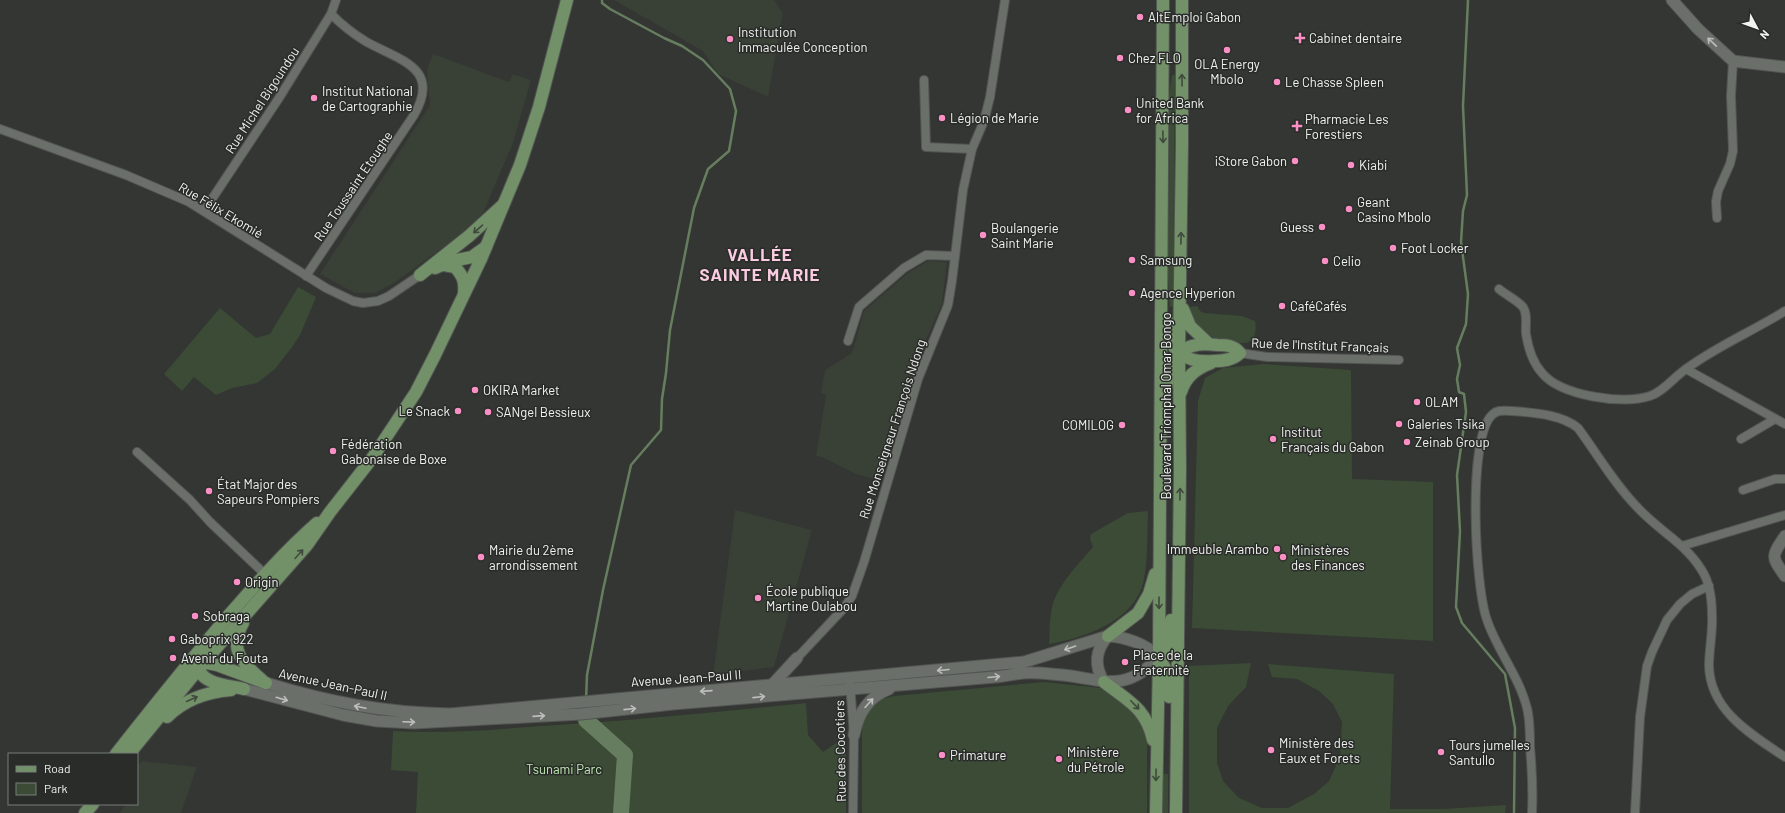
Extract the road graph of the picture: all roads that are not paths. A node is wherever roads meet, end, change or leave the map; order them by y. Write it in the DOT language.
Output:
graph roads {
  1 [pos="336,0"];
  2 [pos="567,0"];
  3 [pos="1006,0"];
  4 [pos="1163,0"];
  5 [pos="1171,0"];
  6 [pos="1182,0"];
  7 [pos="1191,0"];
  8 [pos="1672,0"];
  9 [pos="332,14"];
  10 [pos="1181,26"];
  11 [pos="1733,61"];
  12 [pos="1785,67"];
  13 [pos="924,80"];
  14 [pos="1162,98"];
  15 [pos="0,129"];
  16 [pos="972,149"];
  17 [pos="505,203"];
  18 [pos="204,211"];
  19 [pos="1717,218"];
  20 [pos="1162,251"];
  21 [pos="482,252"];
  22 [pos="448,253"];
  23 [pos="955,256"];
  24 [pos="442,265"];
  25 [pos="420,275"];
  26 [pos="306,276"];
  27 [pos="1499,289"];
  28 [pos="464,294"];
  29 [pos="1181,297"];
  30 [pos="1785,311"];
  31 [pos="848,341"];
  32 [pos="1209,344"];
  33 [pos="1179,353"];
  34 [pos="1240,353"];
  35 [pos="1399,360"];
  36 [pos="1214,361"];
  37 [pos="1686,369"];
  38 [pos="1179,399"];
  39 [pos="1775,419"];
  40 [pos="1785,424"];
  41 [pos="1741,439"];
  42 [pos="137,452"];
  43 [pos="1160,452"];
  44 [pos="1785,479"];
  45 [pos="1743,490"];
  46 [pos="1785,514"];
  47 [pos="1180,521"];
  48 [pos="1785,536"];
  49 [pos="1159,545"];
  50 [pos="1682,546"];
  51 [pos="1785,576"];
  52 [pos="266,580"];
  53 [pos="1709,586"];
  54 [pos="251,609"];
  55 [pos="1108,636"];
  56 [pos="1159,657"];
  57 [pos="796,658"];
  58 [pos="200,666"];
  59 [pos="808,682"];
  60 [pos="1104,682"];
  61 [pos="266,683"];
  62 [pos="850,684"];
  63 [pos="772,685"];
  64 [pos="900,685"];
  65 [pos="244,689"];
  66 [pos="854,735"];
  67 [pos="130,736"];
  68 [pos="117,753"];
  69 [pos="131,753"];
  70 [pos="135,753"];
  71 [pos="1785,757"];
  72 [pos="1157,758"];
  73 [pos="1176,793"];
  74 [pos="92,805"];
  75 [pos="85,813"];
  76 [pos="853,813"];
  77 [pos="1156,813"];
  78 [pos="1176,813"];
  79 [pos="1532,813"];
  80 [pos="1635,813"];
  1 -- 9 [label="street, Rue Michel Bigoundou"];
  2 -- 17 [label="main road"];
  3 -- 16 [label="street, Rue Monseigneur François Ndong"];
  4 -- 14 [label="main road, Boulevard Triomphal Omar Bongo"];
  5 -- 14 [label="main road"];
  6 -- 10 [label="main road, Boulevard Triomphal Omar Bongo"];
  7 -- 10 [label="main road"];
  11 -- 8 [label="main road, one-way"];
  9 -- 18 [label="street, Rue Michel Bigoundou"];
  9 -- 26 [label="street, Rue Toussaint Etoughe"];
  29 -- 10 [label="main road, Boulevard Triomphal Omar Bongo, one-way"];
  11 -- 12 [label="main road"];
  11 -- 19 [label="street"];
  13 -- 16 [label="street"];
  14 -- 20 [label="main road, Boulevard Triomphal Omar Bongo, one-way"];
  15 -- 18 [label="street, Rue Félix Ekomié"];
  16 -- 23 [label="street, Rue Monseigneur François Ndong"];
  17 -- 21 [label="main road"];
  17 -- 22 [label="main road, one-way"];
  18 -- 26 [label="street, Rue Félix Ekomié"];
  20 -- 33 [label="main road"];
  20 -- 43 [label="main road, Boulevard Triomphal Omar Bongo"];
  21 -- 22 [label="main road"];
  21 -- 24 [label="main road"];
  21 -- 28 [label="main road"];
  22 -- 25 [label="main road"];
  23 -- 31 [label="street"];
  23 -- 57 [label="street, Rue Monseigneur François Ndong"];
  24 -- 25 [label="main road"];
  24 -- 28 [label="main road"];
  25 -- 26 [label="street, Rue Félix Ekomié"];
  27 -- 37 [label="street"];
  28 -- 52 [label="main road"];
  29 -- 32 [label="main road"];
  29 -- 33 [label="main road, Boulevard Triomphal Omar Bongo"];
  30 -- 37 [label="street"];
  32 -- 33 [label="main road"];
  32 -- 34 [label="main road"];
  33 -- 36 [label="main road"];
  33 -- 38 [label="main road, Boulevard Triomphal Omar Bongo"];
  33 -- 43 [label="main road"];
  34 -- 35 [label="street, Rue de l'Institut Français"];
  34 -- 36 [label="main road"];
  36 -- 38 [label="main road"];
  37 -- 39 [label="street"];
  47 -- 38 [label="main road, Boulevard Triomphal Omar Bongo, one-way"];
  39 -- 40 [label="street"];
  39 -- 41 [label="street"];
  42 -- 52 [label="street"];
  43 -- 49 [label="main road, Boulevard Triomphal Omar Bongo"];
  44 -- 45 [label="street"];
  46 -- 50 [label="street"];
  47 -- 56 [label="main road"];
  47 -- 73 [label="main road, Boulevard Triomphal Omar Bongo"];
  48 -- 51 [label="main road"];
  49 -- 55 [label="main road"];
  49 -- 56 [label="main road, Boulevard Triomphal Omar Bongo, one-way"];
  50 -- 53 [label="street"];
  50 -- 79 [label="street"];
  52 -- 54 [label="main road"];
  52 -- 58 [label="main road"];
  52 -- 67 [label="main road"];
  53 -- 71 [label="street"];
  53 -- 80 [label="street"];
  54 -- 58 [label="main road"];
  54 -- 61 [label="main road"];
  55 -- 56 [label="main road"];
  55 -- 60 [label="main road"];
  55 -- 62 [label="main road, Avenue Jean-Paul II, one-way"];
  56 -- 60 [label="main road, Avenue Jean-Paul II"];
  56 -- 72 [label="main road, Boulevard Triomphal Omar Bongo"];
  56 -- 73 [label="main road"];
  57 -- 59 [label="main road"];
  57 -- 63 [label="main road"];
  58 -- 61 [label="main road"];
  58 -- 65 [label="main road"];
  58 -- 67 [label="main road"];
  58 -- 69 [label="main road"];
  59 -- 62 [label="main road, Avenue Jean-Paul II"];
  59 -- 63 [label="main road, Avenue Jean-Paul II"];
  64 -- 60 [label="main road, Avenue Jean-Paul II, one-way"];
  60 -- 72 [label="main road, one-way"];
  63 -- 61 [label="main road, Avenue Jean-Paul II, one-way"];
  62 -- 64 [label="main road, Avenue Jean-Paul II"];
  65 -- 62 [label="main road, Avenue Jean-Paul II, one-way"];
  62 -- 66 [label="street, Rue des Cocotiers"];
  66 -- 64 [label="main road, one-way"];
  70 -- 65 [label="main road, one-way"];
  66 -- 76 [label="street, Rue des Cocotiers"];
  67 -- 68 [label="main road"];
  72 -- 77 [label="main road, Boulevard Triomphal Omar Bongo, one-way"];
  73 -- 78 [label="main road, Boulevard Triomphal Omar Bongo"];
  74 -- 75 [label="main road"];
}
